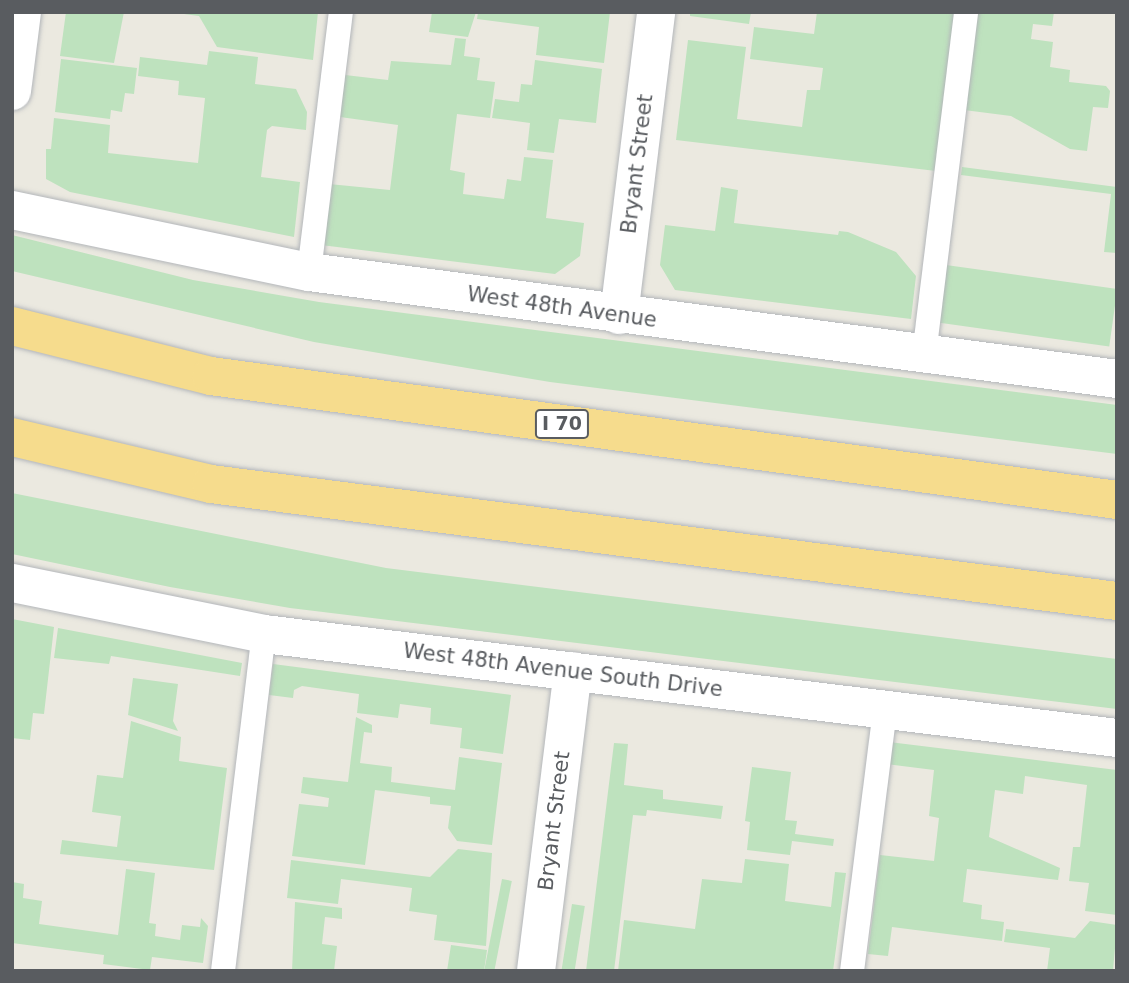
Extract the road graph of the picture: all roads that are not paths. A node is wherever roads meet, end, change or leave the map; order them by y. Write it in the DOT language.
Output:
graph roads {
  1 [pos="22,12"];
  2 [pos="341,12"];
  3 [pos="656,12"];
  4 [pos="966,12"];
  5 [pos="12,91"];
  6 [pos="12,210"];
  7 [pos="309,272"];
  8 [pos="618,315"];
  9 [pos="12,326"];
  10 [pos="924,355"];
  11 [pos="1117,379"];
  12 [pos="12,437"];
  13 [pos="1117,500"];
  14 [pos="12,583"];
  15 [pos="1117,601"];
  16 [pos="264,634"];
  17 [pos="573,671"];
  18 [pos="885,709"];
  19 [pos="1117,738"];
  20 [pos="223,971"];
  21 [pos="536,971"];
  22 [pos="852,971"];
  1 -- 5 [label="street"];
  2 -- 7 [label="lane"];
  3 -- 8 [label="street, Bryant Street"];
  4 -- 10 [label="lane"];
  6 -- 7 [label="street, West 48th Avenue"];
  7 -- 8 [label="street, West 48th Avenue"];
  8 -- 10 [label="street, West 48th Avenue"];
  9 -- 13 [label="highway, I 70"];
  10 -- 11 [label="street, West 48th Avenue"];
  12 -- 15 [label="highway"];
  14 -- 16 [label="street, West 48th Avenue South Drive"];
  16 -- 17 [label="street, West 48th Avenue South Drive"];
  16 -- 20 [label="lane"];
  17 -- 18 [label="street, West 48th Avenue South Drive"];
  17 -- 21 [label="street, Bryant Street"];
  18 -- 19 [label="street, West 48th Avenue South Drive"];
  18 -- 22 [label="lane"];
}
